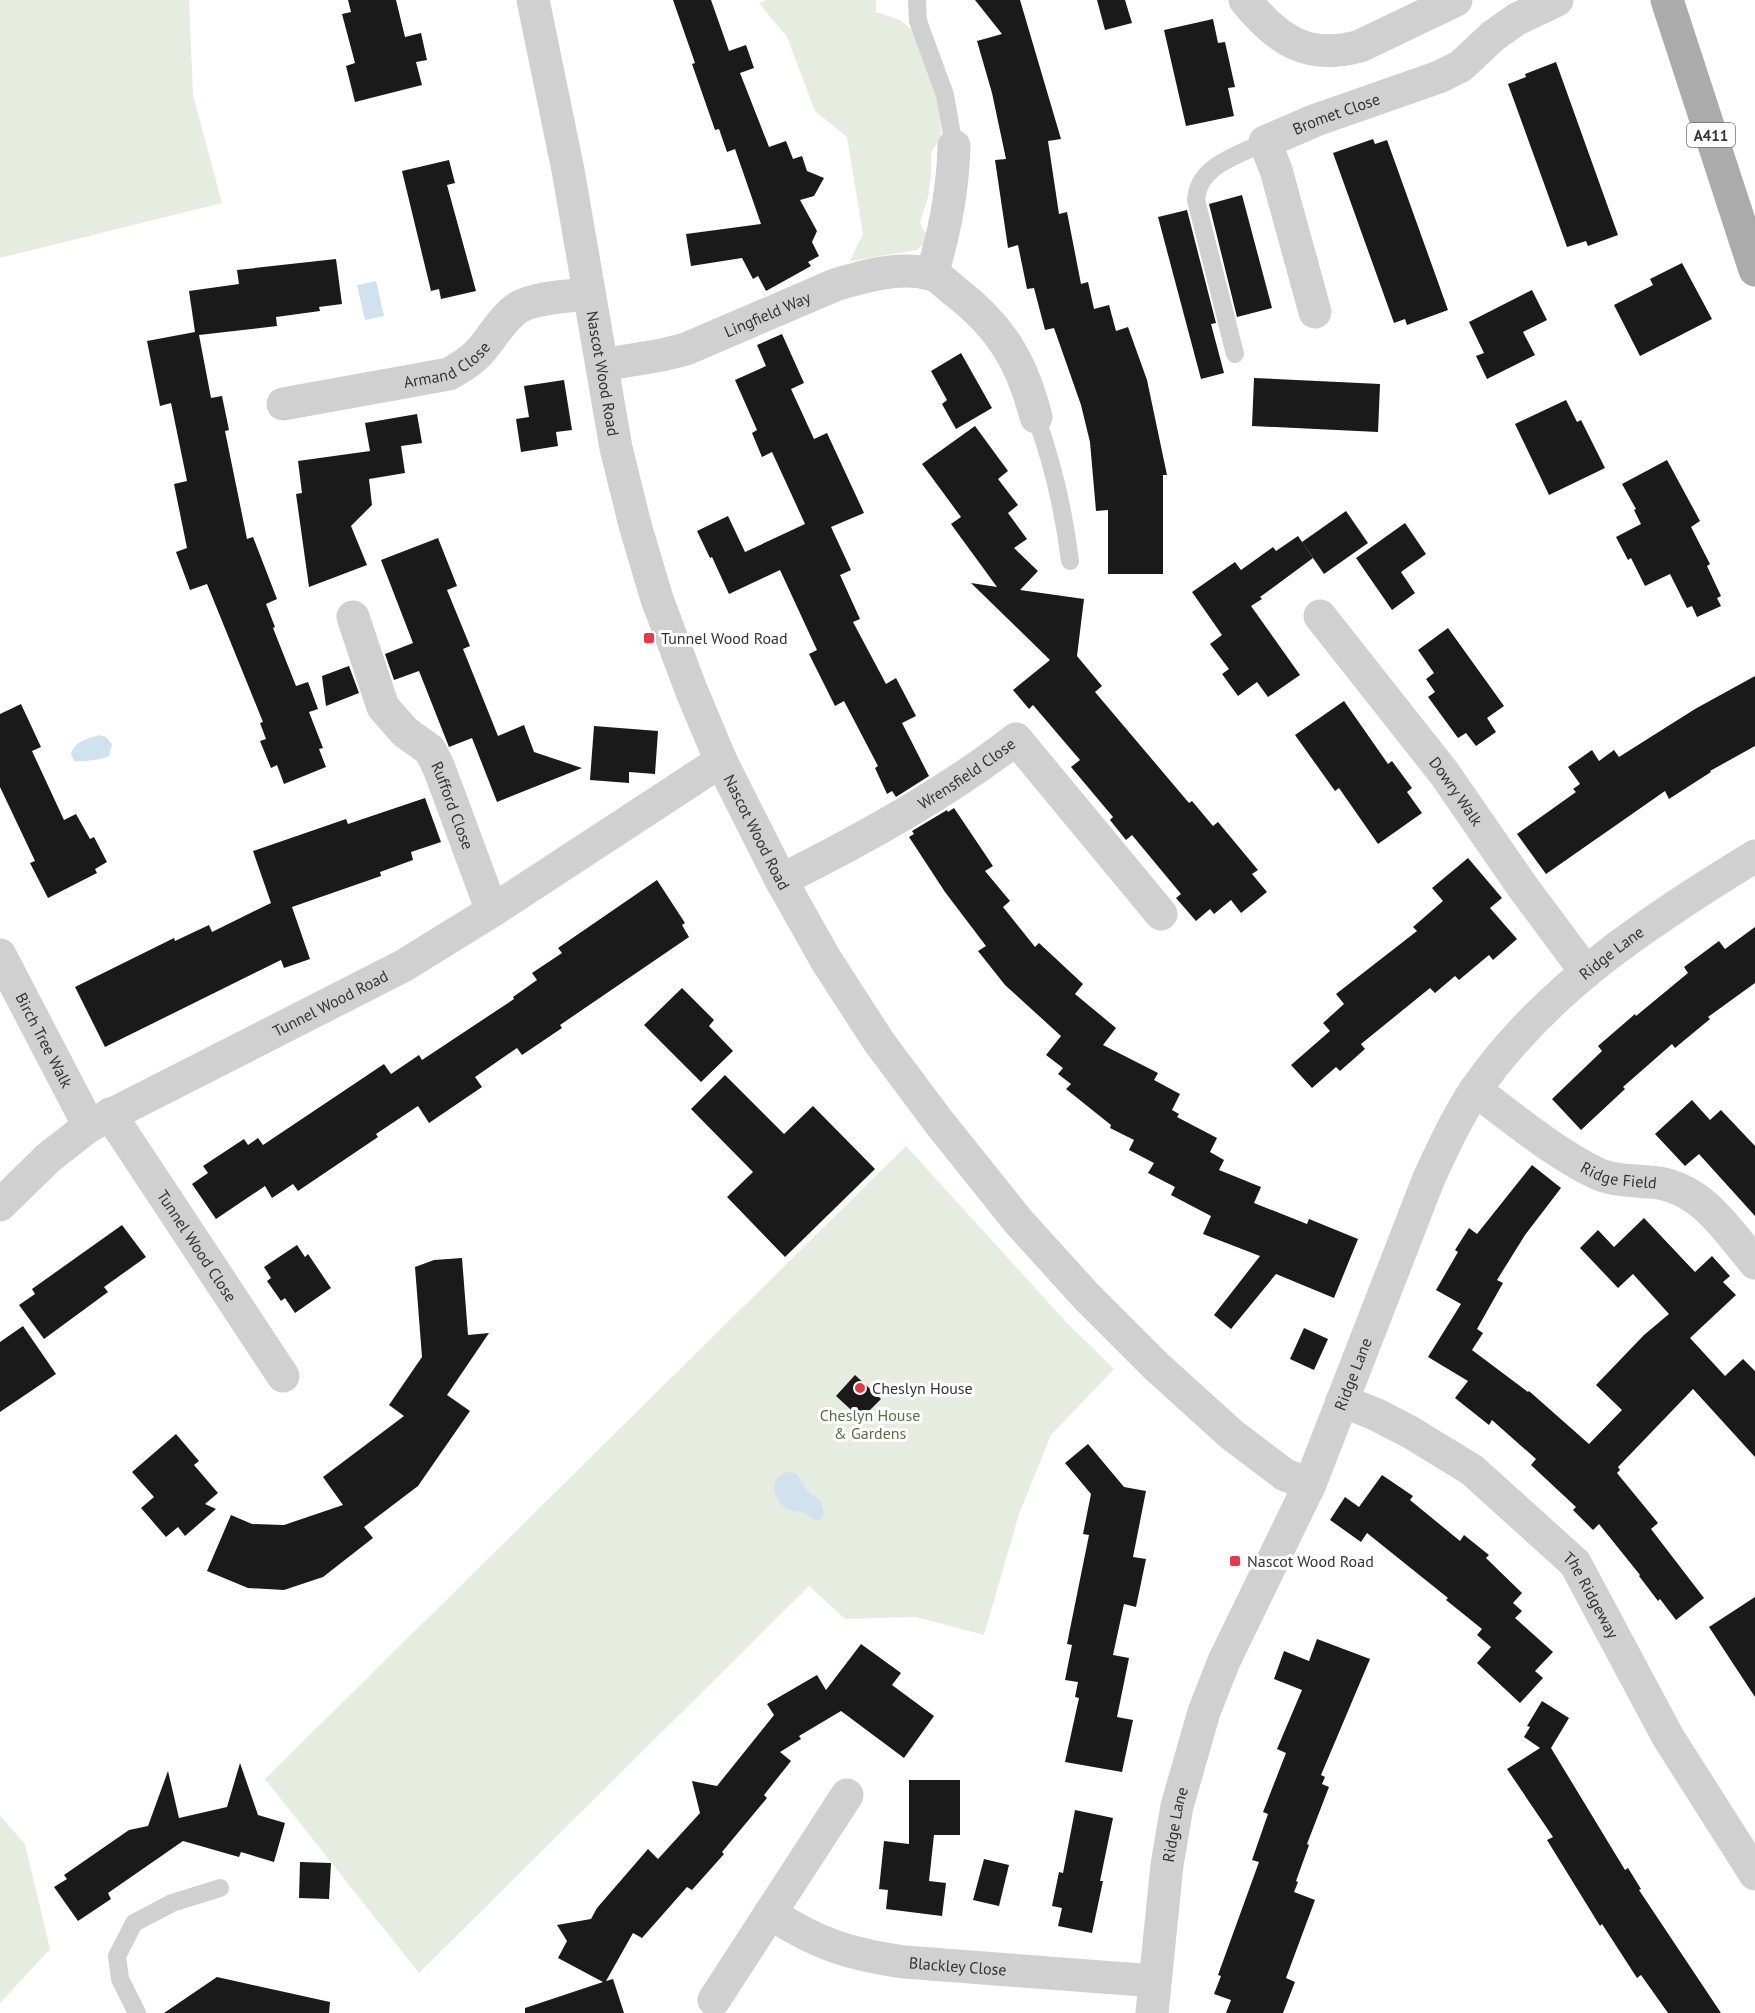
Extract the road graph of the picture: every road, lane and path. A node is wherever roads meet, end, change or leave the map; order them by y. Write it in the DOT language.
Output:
graph roads {
  1 [pos="533,0"];
  2 [pos="917,0"];
  3 [pos="1245,0"];
  4 [pos="1456,0"];
  5 [pos="1557,0"];
  6 [pos="1667,0"];
  7 [pos="1265,142"];
  8 [pos="954,146"];
  9 [pos="1755,270"];
  10 [pos="932,274"];
  11 [pos="589,294"];
  12 [pos="1315,312"];
  13 [pos="1235,354"];
  14 [pos="602,365"];
  15 [pos="283,404"];
  16 [pos="1036,417"];
  17 [pos="1070,561"];
  18 [pos="353,616"];
  19 [pos="1320,616"];
  20 [pos="722,760"];
  21 [pos="1755,856"];
  22 [pos="781,880"];
  23 [pos="492,911"];
  24 [pos="1161,914"];
  25 [pos="0,955"];
  26 [pos="1586,972"];
  27 [pos="1475,1090"];
  28 [pos="99,1120"];
  29 [pos="0,1205"];
  30 [pos="1755,1263"];
  31 [pos="283,1376"];
  32 [pos="1341,1401"];
  33 [pos="1310,1484"];
  34 [pos="847,1795"];
  35 [pos="1755,1874"];
  36 [pos="220,1888"];
  37 [pos="770,1913"];
  38 [pos="1155,1981"];
  39 [pos="714,2000"];
  40 [pos="137,2013"];
  41 [pos="1152,2013"];
  1 -- 11 [label="street, Nascot Wood Road"];
  2 -- 8 [label="lane"];
  3 -- 4 [label="street"];
  5 -- 7 [label="street, Bromet Close"];
  6 -- 9 [label="main road, A411"];
  7 -- 12 [label="street"];
  7 -- 13 [label="lane"];
  8 -- 10 [label="street"];
  10 -- 14 [label="street, Lingfield Way"];
  10 -- 16 [label="street"];
  11 -- 14 [label="street, Nascot Wood Road"];
  11 -- 15 [label="street, Armand Close"];
  14 -- 20 [label="street, Nascot Wood Road"];
  16 -- 17 [label="lane"];
  18 -- 23 [label="street, Rufford Close"];
  19 -- 26 [label="street, Dowry Walk"];
  20 -- 22 [label="street, Nascot Wood Road"];
  20 -- 23 [label="street, Tunnel Wood Road"];
  21 -- 26 [label="street, Ridge Lane"];
  22 -- 24 [label="street, Wrensfield Close"];
  22 -- 33 [label="street, Nascot Wood Road"];
  23 -- 28 [label="street, Tunnel Wood Road"];
  25 -- 28 [label="street, Birch Tree Walk"];
  26 -- 27 [label="street, Ridge Lane"];
  27 -- 30 [label="street, Ridge Field"];
  27 -- 32 [label="street, Ridge Lane"];
  28 -- 29 [label="street, Tunnel Wood Road"];
  28 -- 31 [label="street, Tunnel Wood Close"];
  32 -- 33 [label="street, Ridge Lane"];
  32 -- 35 [label="street, The Ridgeway"];
  33 -- 38 [label="street, Ridge Lane"];
  34 -- 37 [label="street"];
  36 -- 40 [label="lane"];
  37 -- 38 [label="street, Blackley Close"];
  37 -- 39 [label="street"];
  38 -- 41 [label="street, Ridge Lane"];
}
